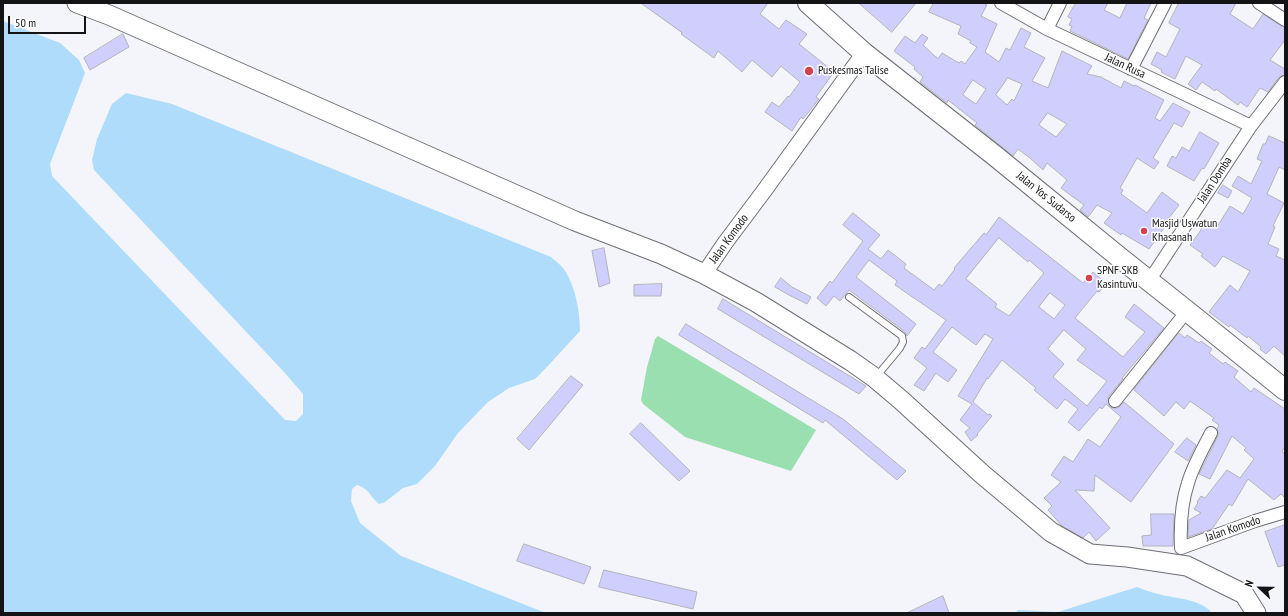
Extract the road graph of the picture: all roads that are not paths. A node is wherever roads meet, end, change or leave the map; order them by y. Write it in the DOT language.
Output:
graph roads {
  1 [pos="77,3"];
  2 [pos="808,3"];
  3 [pos="1001,3"];
  4 [pos="1060,3"];
  5 [pos="1165,3"];
  6 [pos="1258,3"];
  7 [pos="1285,20"];
  8 [pos="1047,29"];
  9 [pos="864,53"];
  10 [pos="1131,69"];
  11 [pos="1284,87"];
  12 [pos="1251,126"];
  13 [pos="704,274"];
  14 [pos="1149,281"];
  15 [pos="849,297"];
  16 [pos="1187,311"];
  17 [pos="875,378"];
  18 [pos="1285,390"];
  19 [pos="1115,401"];
  20 [pos="1211,432"];
  21 [pos="1285,512"];
  22 [pos="1256,613"];
  1 -- 13 [label="main road"];
  2 -- 9 [label="highway, Jalan Yos Sudarso"];
  3 -- 8 [label="street, Jalan Rusa"];
  4 -- 8 [label="street"];
  5 -- 10 [label="street"];
  6 -- 7 [label="street"];
  8 -- 10 [label="street, Jalan Rusa"];
  9 -- 13 [label="street, Jalan Komodo"];
  9 -- 14 [label="highway, Jalan Yos Sudarso"];
  10 -- 12 [label="street, Jalan Rusa"];
  11 -- 12 [label="street, Jalan Domba"];
  12 -- 14 [label="street, Jalan Domba"];
  13 -- 17 [label="main road, Jalan Komodo"];
  14 -- 16 [label="highway, Jalan Yos Sudarso"];
  15 -- 17 [label="lane"];
  16 -- 18 [label="highway, Jalan Yos Sudarso"];
  16 -- 19 [label="street"];
  17 -- 22 [label="main road, Jalan Komodo"];
  20 -- 21 [label="street, Jalan Komodo"];
}
